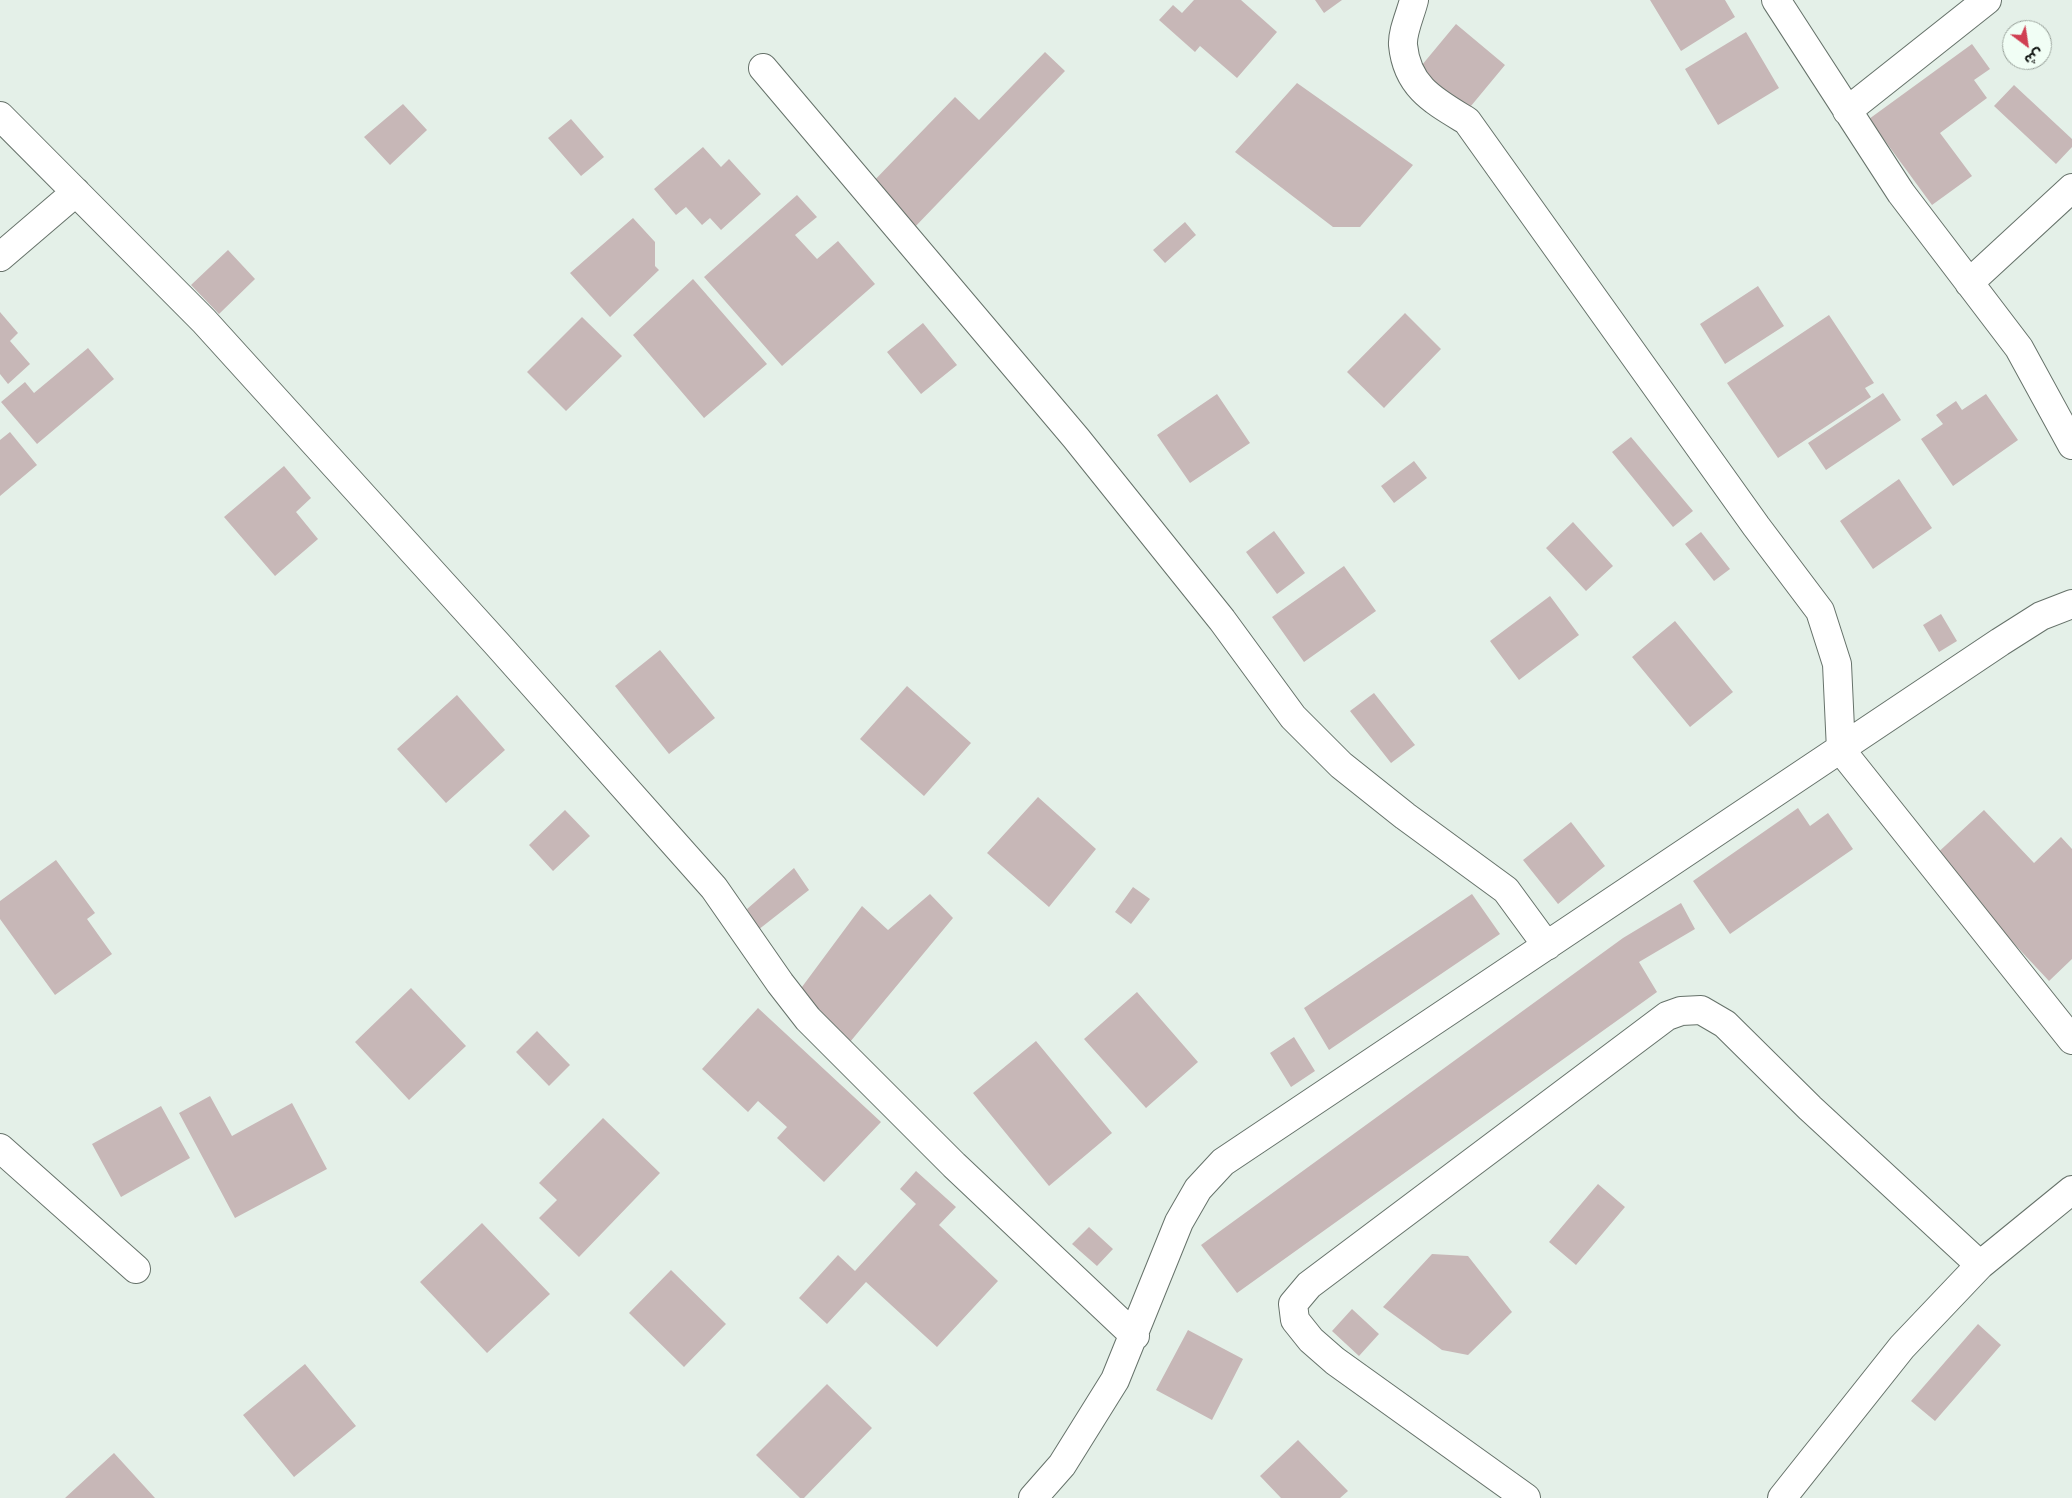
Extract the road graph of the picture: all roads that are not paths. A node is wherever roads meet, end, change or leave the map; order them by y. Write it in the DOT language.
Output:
graph roads {
  1 [pos="1414,0"];
  2 [pos="1776,0"];
  3 [pos="1987,0"];
  4 [pos="763,68"];
  5 [pos="1847,111"];
  6 [pos="0,116"];
  7 [pos="2072,188"];
  8 [pos="76,192"];
  9 [pos="0,257"];
  10 [pos="1969,283"];
  11 [pos="2072,445"];
  12 [pos="2072,604"];
  13 [pos="1841,750"];
  14 [pos="1546,946"];
  15 [pos="2072,1040"];
  16 [pos="0,1148"];
  17 [pos="2072,1190"];
  18 [pos="1980,1265"];
  19 [pos="136,1269"];
  20 [pos="1135,1336"];
  21 [pos="1033,1498"];
  22 [pos="1526,1498"];
  23 [pos="1782,1498"];
  1 -- 13 [label="street"];
  2 -- 5 [label="street"];
  3 -- 5 [label="street"];
  4 -- 14 [label="street"];
  5 -- 10 [label="street"];
  6 -- 8 [label="street"];
  7 -- 10 [label="street"];
  8 -- 9 [label="street"];
  8 -- 20 [label="street"];
  10 -- 11 [label="street"];
  12 -- 13 [label="street"];
  13 -- 14 [label="street"];
  13 -- 15 [label="street"];
  14 -- 20 [label="street"];
  16 -- 19 [label="street"];
  17 -- 18 [label="street"];
  18 -- 22 [label="street"];
  18 -- 23 [label="street"];
  20 -- 21 [label="street"];
}
